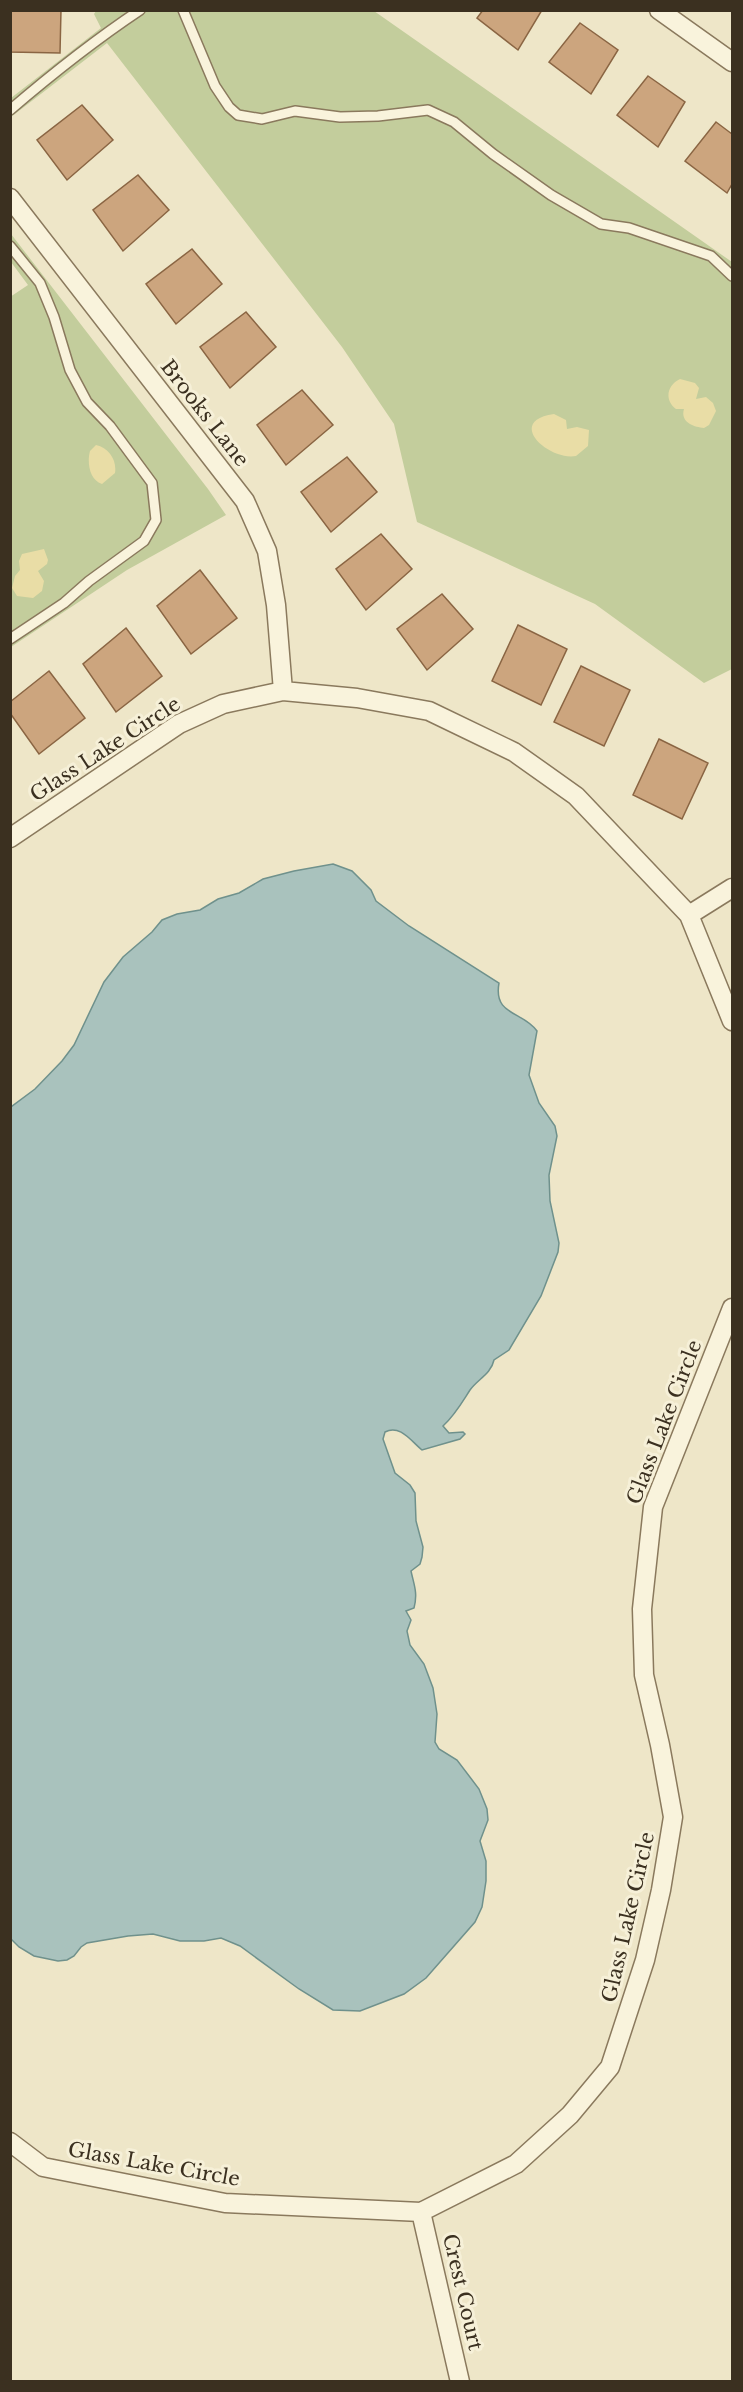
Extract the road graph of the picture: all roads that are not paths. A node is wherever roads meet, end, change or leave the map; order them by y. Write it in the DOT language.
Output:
graph roads {
  1 [pos="140,10"];
  2 [pos="183,10"];
  3 [pos="659,10"];
  4 [pos="732,62"];
  5 [pos="10,110"];
  6 [pos="10,198"];
  7 [pos="10,246"];
  8 [pos="732,276"];
  9 [pos="10,639"];
  10 [pos="283,691"];
  11 [pos="10,838"];
  12 [pos="732,888"];
  13 [pos="689,915"];
  14 [pos="732,1021"];
  15 [pos="732,1308"];
  16 [pos="10,2142"];
  17 [pos="421,2212"];
  18 [pos="460,2382"];
  1 -- 5 [label="lane"];
  2 -- 8 [label="lane"];
  3 -- 4 [label="street"];
  6 -- 10 [label="street, Brooks Lane"];
  7 -- 9 [label="lane"];
  10 -- 11 [label="street, Glass Lake Circle"];
  10 -- 13 [label="street, Glass Lake Circle"];
  12 -- 13 [label="street"];
  13 -- 14 [label="street, Glass Lake Circle"];
  15 -- 17 [label="street, Glass Lake Circle"];
  16 -- 17 [label="street, Glass Lake Circle"];
  17 -- 18 [label="street, Crest Court"];
}
